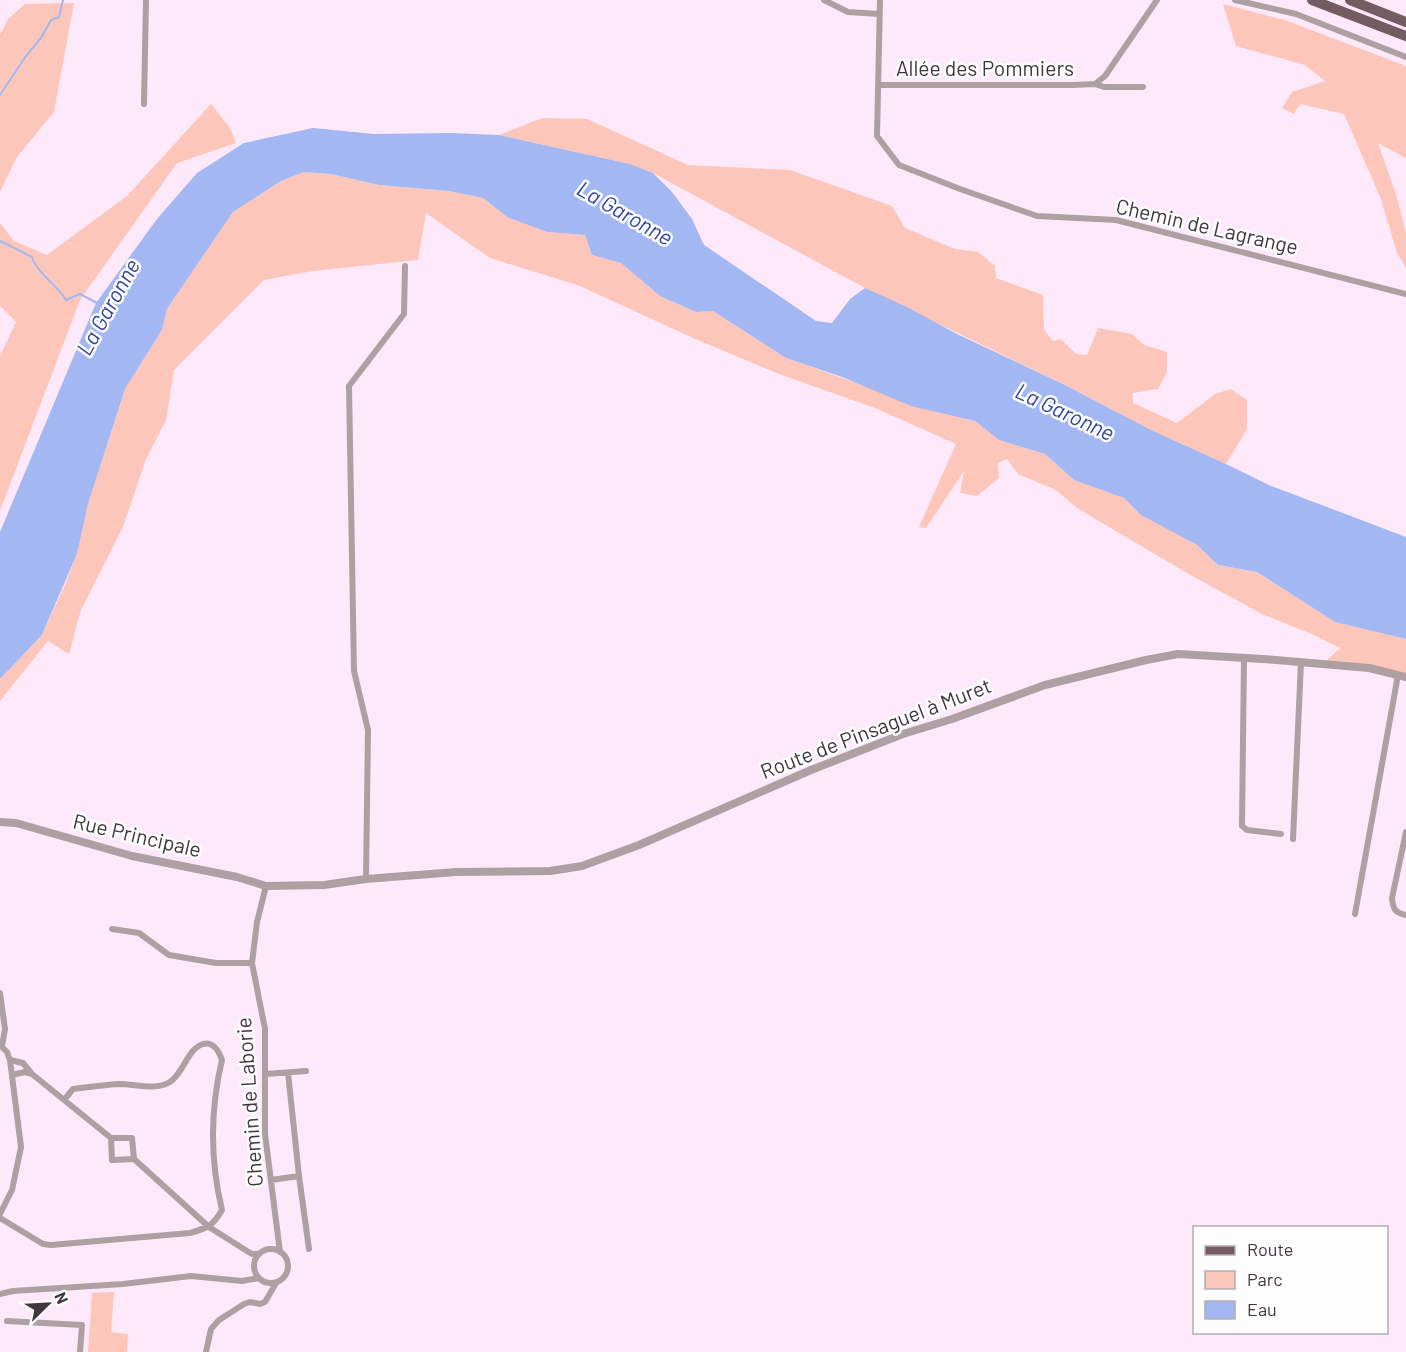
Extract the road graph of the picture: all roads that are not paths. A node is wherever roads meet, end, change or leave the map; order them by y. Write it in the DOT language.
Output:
graph roads {
  1 [pos="146,0"];
  2 [pos="824,0"];
  3 [pos="1157,0"];
  4 [pos="1235,0"];
  5 [pos="1312,0"];
  6 [pos="1350,0"];
  7 [pos="879,1"];
  8 [pos="879,14"];
  9 [pos="1406,22"];
  10 [pos="1406,36"];
  11 [pos="1406,57"];
  12 [pos="1095,84"];
  13 [pos="878,85"];
  14 [pos="1143,87"];
  15 [pos="144,104"];
  16 [pos="405,266"];
  17 [pos="1406,294"];
  18 [pos="1244,658"];
  19 [pos="1301,662"];
  20 [pos="1402,676"];
  21 [pos="0,822"];
  22 [pos="1406,832"];
  23 [pos="1281,834"];
  24 [pos="1293,839"];
  25 [pos="366,879"];
  26 [pos="266,886"];
  27 [pos="1355,914"];
  28 [pos="1406,915"];
  29 [pos="112,929"];
  30 [pos="252,963"];
  31 [pos="0,993"];
  32 [pos="1,1045"];
  33 [pos="10,1060"];
  34 [pos="306,1071"];
  35 [pos="288,1073"];
  36 [pos="32,1074"];
  37 [pos="266,1074"];
  38 [pos="12,1075"];
  39 [pos="64,1100"];
  40 [pos="111,1138"];
  41 [pos="134,1159"];
  42 [pos="299,1176"];
  43 [pos="271,1180"];
  44 [pos="0,1216"];
  45 [pos="209,1227"];
  46 [pos="278,1239"];
  47 [pos="309,1249"];
  48 [pos="271,1250"];
  49 [pos="247,1251"];
  50 [pos="280,1252"];
  51 [pos="260,1254"];
  52 [pos="255,1265"];
  53 [pos="259,1278"];
  54 [pos="247,1279"];
  55 [pos="267,1283"];
  56 [pos="276,1283"];
  57 [pos="0,1294"];
  58 [pos="268,1297"];
  59 [pos="8,1321"];
  60 [pos="80,1352"];
  61 [pos="206,1352"];
  1 -- 15 [label="street"];
  2 -- 8 [label="street"];
  3 -- 12 [label="street, Allée des Pommiers"];
  4 -- 11 [label="street"];
  5 -- 10 [label="main road"];
  6 -- 9 [label="main road"];
  7 -- 8 [label="street"];
  8 -- 13 [label="street"];
  12 -- 13 [label="street, Allée des Pommiers"];
  12 -- 14 [label="street"];
  13 -- 17 [label="street, Chemin de Lagrange"];
  16 -- 25 [label="street"];
  18 -- 19 [label="street, Route de Pinsaguel à Muret"];
  18 -- 23 [label="street"];
  18 -- 25 [label="street, Route de Pinsaguel à Muret"];
  19 -- 20 [label="street, Route de Pinsaguel à Muret"];
  19 -- 24 [label="street"];
  20 -- 27 [label="street"];
  21 -- 26 [label="street, Rue Principale"];
  22 -- 28 [label="street"];
  25 -- 26 [label="street, Route de Pinsaguel à Muret"];
  26 -- 30 [label="street, Chemin de Laborie"];
  29 -- 30 [label="street"];
  30 -- 37 [label="street, Chemin de Laborie"];
  31 -- 32 [label="street"];
  32 -- 33 [label="street"];
  33 -- 36 [label="street"];
  33 -- 38 [label="street"];
  34 -- 35 [label="street"];
  35 -- 37 [label="street"];
  35 -- 42 [label="street"];
  36 -- 38 [label="street"];
  36 -- 39 [label="street"];
  37 -- 43 [label="street, Chemin de Laborie"];
  38 -- 44 [label="street"];
  39 -- 40 [label="street"];
  39 -- 45 [label="street"];
  40 -- 41 [label="street"];
  40 -- 41 [label="street"];
  41 -- 45 [label="street"];
  42 -- 43 [label="street"];
  42 -- 47 [label="street"];
  43 -- 46 [label="street, Chemin de Laborie"];
  44 -- 45 [label="street"];
  45 -- 49 [label="street"];
  46 -- 48 [label="street"];
  46 -- 50 [label="street, Chemin de Laborie"];
  48 -- 50 [label="street"];
  48 -- 51 [label="street"];
  49 -- 51 [label="street"];
  49 -- 52 [label="street"];
  50 -- 56 [label="street"];
  51 -- 52 [label="street"];
  52 -- 53 [label="street"];
  52 -- 54 [label="street"];
  53 -- 54 [label="street"];
  53 -- 55 [label="street"];
  54 -- 57 [label="street"];
  55 -- 56 [label="street"];
  55 -- 58 [label="street"];
  56 -- 58 [label="street"];
  58 -- 61 [label="street"];
  59 -- 60 [label="street"];
}
